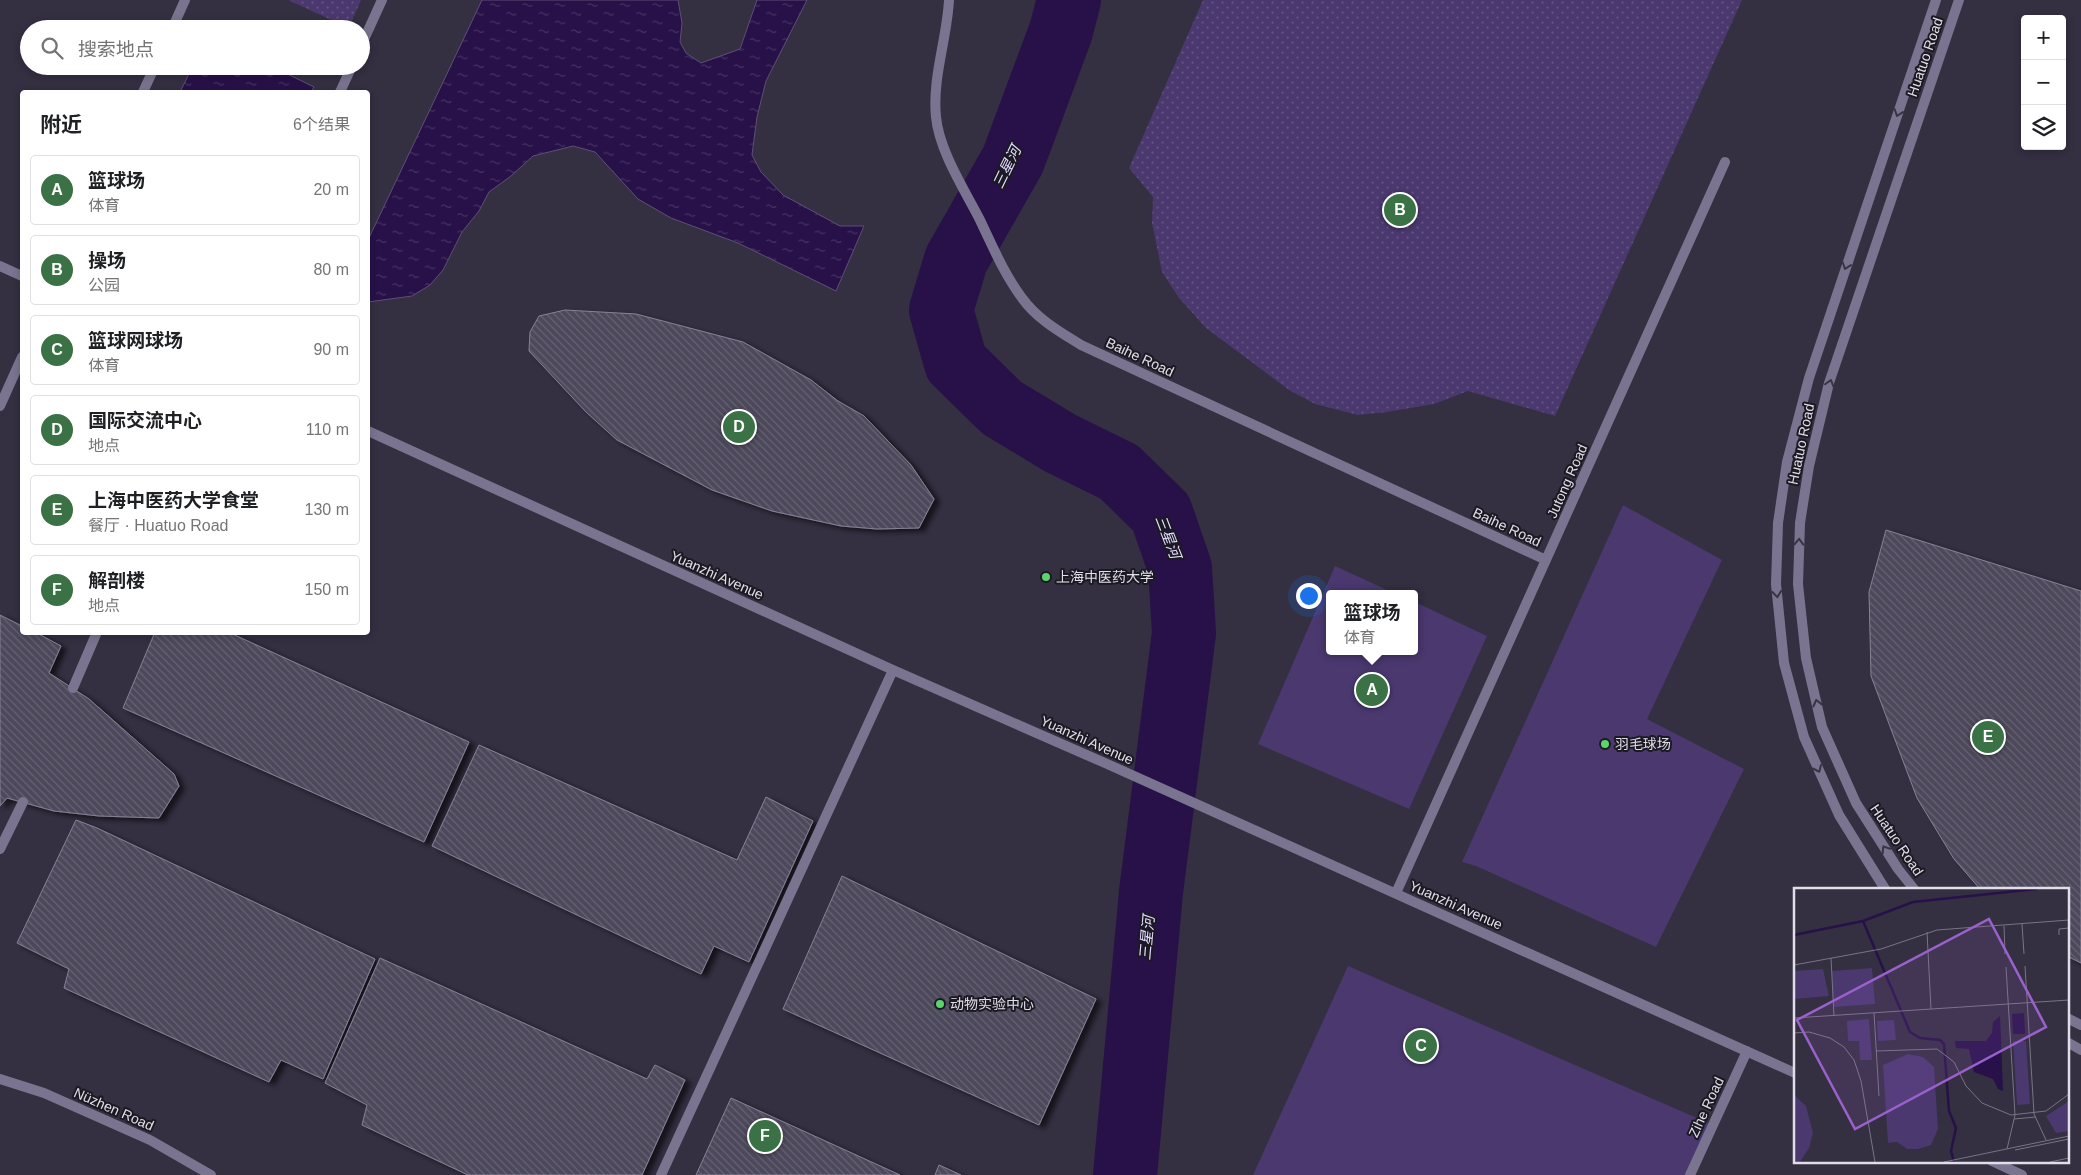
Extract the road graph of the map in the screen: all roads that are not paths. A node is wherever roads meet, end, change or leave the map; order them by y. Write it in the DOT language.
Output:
graph roads {
  1 [pos="185,0"];
  2 [pos="382,0"];
  3 [pos="949,0"];
  4 [pos="1936,0"];
  5 [pos="1959,0"];
  6 [pos="176,20"];
  7 [pos="370,26"];
  8 [pos="151,75"];
  9 [pos="348,75"];
  10 [pos="144,90"];
  11 [pos="341,90"];
  12 [pos="1725,162"];
  13 [pos="0,266"];
  14 [pos="20,275"];
  15 [pos="20,361"];
  16 [pos="0,406"];
  17 [pos="370,432"];
  18 [pos="1546,560"];
  19 [pos="96,635"];
  20 [pos="893,670"];
  21 [pos="72,688"];
  22 [pos="23,802"];
  23 [pos="0,849"];
  24 [pos="1884,888"];
  25 [pos="1913,888"];
  26 [pos="1396,893"];
  27 [pos="2068,1018"];
  28 [pos="2081,1025"];
  29 [pos="2068,1043"];
  30 [pos="2081,1050"];
  31 [pos="1747,1052"];
  32 [pos="1794,1073"];
  33 [pos="0,1078"];
  34 [pos="1994,1162"];
  35 [pos="211,1175"];
  36 [pos="661,1175"];
  37 [pos="1690,1175"];
  38 [pos="2022,1175"];
  1 -- 6 [label="street"];
  2 -- 7 [label="street"];
  3 -- 18 [label="street, Baihe Road"];
  4 -- 24 [label="street, Huatuo Road, one-way"];
  25 -- 5 [label="street, Huatuo Road, one-way"];
  8 -- 10 [label="street"];
  9 -- 11 [label="street"];
  12 -- 18 [label="street, Jutong Road"];
  13 -- 14 [label="street"];
  15 -- 16 [label="street"];
  17 -- 20 [label="street, Yuanzhi Avenue"];
  18 -- 26 [label="street, Jutong Road"];
  19 -- 21 [label="street"];
  20 -- 26 [label="street, Yuanzhi Avenue"];
  20 -- 36 [label="street"];
  22 -- 23 [label="street"];
  26 -- 31 [label="street, Yuanzhi Avenue"];
  27 -- 28 [label="street"];
  29 -- 30 [label="street"];
  31 -- 32 [label="street, Yuanzhi Avenue"];
  31 -- 37 [label="street, Zihe Road"];
  33 -- 35 [label="street, Nüzhen Road"];
  34 -- 38 [label="street"];
}
